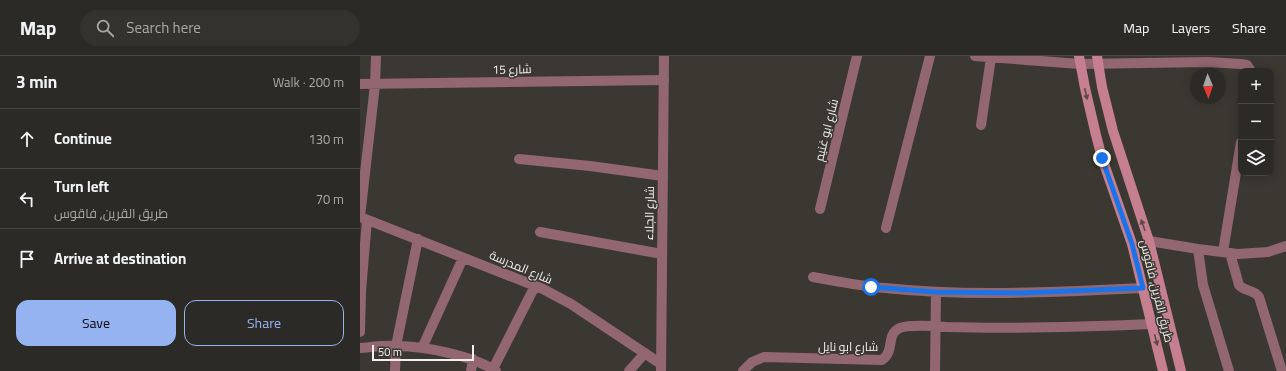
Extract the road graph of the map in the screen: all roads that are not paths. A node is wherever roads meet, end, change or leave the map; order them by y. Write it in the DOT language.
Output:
graph roads {
  1 [pos="376,56"];
  2 [pos="664,56"];
  3 [pos="857,56"];
  4 [pos="930,56"];
  5 [pos="975,56"];
  6 [pos="998,58"];
  7 [pos="1080,60"];
  8 [pos="1097,60"];
  9 [pos="1249,68"];
  10 [pos="664,80"];
  11 [pos="360,84"];
  12 [pos="375,85"];
  13 [pos="982,125"];
  14 [pos="519,159"];
  15 [pos="1238,166"];
  16 [pos="663,176"];
  17 [pos="820,209"];
  18 [pos="363,218"];
  19 [pos="886,228"];
  20 [pos="540,232"];
  21 [pos="418,239"];
  22 [pos="1149,240"];
  23 [pos="1286,246"];
  24 [pos="1198,249"];
  25 [pos="1227,252"];
  26 [pos="662,254"];
  27 [pos="463,258"];
  28 [pos="812,277"];
  29 [pos="535,286"];
  30 [pos="1143,288"];
  31 [pos="361,291"];
  32 [pos="936,292"];
  33 [pos="1152,324"];
  34 [pos="936,326"];
  35 [pos="360,332"];
  36 [pos="396,346"];
  37 [pos="360,348"];
  38 [pos="422,348"];
  39 [pos="645,353"];
  40 [pos="473,359"];
  41 [pos="661,368"];
  42 [pos="494,370"];
  43 [pos="395,371"];
  44 [pos="471,371"];
  45 [pos="629,371"];
  46 [pos="744,371"];
  47 [pos="935,371"];
  48 [pos="1163,371"];
  49 [pos="1181,371"];
  50 [pos="1229,371"];
  51 [pos="1282,371"];
  1 -- 12 [label="street"];
  2 -- 10 [label="street, شارع الجلاء"];
  3 -- 17 [label="street, شارع ابو غنيم"];
  4 -- 19 [label="street"];
  5 -- 6 [label="street"];
  6 -- 7 [label="street"];
  6 -- 13 [label="street"];
  7 -- 8 [label="street"];
  7 -- 30 [label="main road, طريق القرين, فاقوس, one-way"];
  8 -- 9 [label="street"];
  22 -- 8 [label="main road, طريق القرين, فاقوس, one-way"];
  10 -- 12 [label="street, شارع 15"];
  10 -- 16 [label="street, شارع الجلاء"];
  11 -- 12 [label="street, شارع 15"];
  12 -- 18 [label="street"];
  14 -- 16 [label="street"];
  15 -- 25 [label="street"];
  16 -- 26 [label="street, شارع الجلاء"];
  18 -- 21 [label="street, شارع المدرسة"];
  18 -- 31 [label="street"];
  20 -- 26 [label="street"];
  21 -- 27 [label="street, شارع المدرسة"];
  21 -- 36 [label="street"];
  22 -- 24 [label="street"];
  22 -- 49 [label="main road, طريق القرين, فاقوس"];
  23 -- 25 [label="street"];
  24 -- 25 [label="street"];
  24 -- 50 [label="street"];
  25 -- 51 [label="street"];
  26 -- 41 [label="street, شارع الجلاء"];
  27 -- 29 [label="street, شارع المدرسة"];
  27 -- 38 [label="street"];
  28 -- 32 [label="street"];
  29 -- 39 [label="street, شارع المدرسة"];
  29 -- 42 [label="street"];
  30 -- 32 [label="street"];
  30 -- 33 [label="main road, طريق القرين, فاقوس"];
  31 -- 35 [label="street"];
  32 -- 34 [label="street"];
  33 -- 34 [label="street, شارع ابو نايل"];
  33 -- 48 [label="main road, طريق القرين, فاقوس, one-way"];
  34 -- 46 [label="street, شارع ابو نايل"];
  34 -- 47 [label="street"];
  36 -- 37 [label="street"];
  36 -- 38 [label="street"];
  36 -- 43 [label="street"];
  38 -- 40 [label="street"];
  39 -- 41 [label="street, شارع المدرسة"];
  39 -- 45 [label="street"];
  40 -- 42 [label="street"];
  40 -- 44 [label="street"];
}
